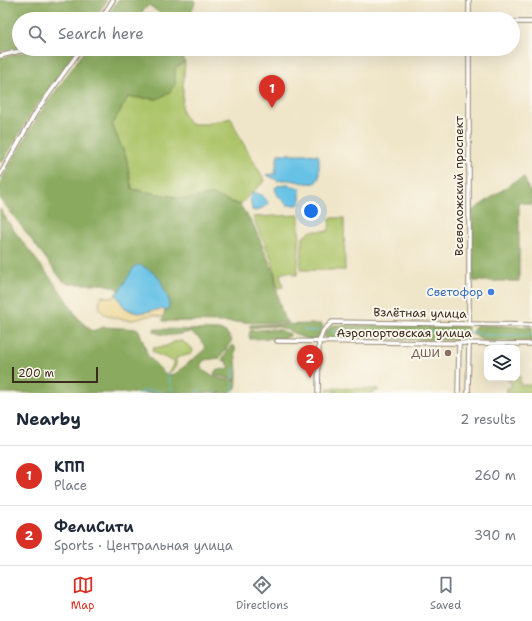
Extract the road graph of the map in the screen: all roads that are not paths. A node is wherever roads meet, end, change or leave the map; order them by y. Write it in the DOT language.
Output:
graph roads {
  1 [pos="113,0"];
  2 [pos="470,0"];
  3 [pos="105,12"];
  4 [pos="469,12"];
  5 [pos="520,22"];
  6 [pos="532,22"];
  7 [pos="12,53"];
  8 [pos="0,56"];
  9 [pos="75,56"];
  10 [pos="469,56"];
  11 [pos="0,175"];
  12 [pos="469,324"];
  13 [pos="532,325"];
  14 [pos="277,341"];
  15 [pos="319,342"];
  16 [pos="458,343"];
  17 [pos="469,343"];
  18 [pos="532,344"];
  19 [pos="318,393"];
  20 [pos="458,393"];
  21 [pos="468,393"];
  1 -- 3 [label="street"];
  2 -- 4 [label="street"];
  5 -- 6 [label="street"];
  7 -- 8 [label="street"];
  9 -- 11 [label="street"];
  10 -- 12 [label="street, Всеволожский проспект"];
  12 -- 13 [label="street, Взлётная улица"];
  12 -- 15 [label="street, Взлётная улица"];
  14 -- 15 [label="street, Аэропортовская улица"];
  15 -- 16 [label="street, Аэропортовская улица"];
  15 -- 19 [label="street"];
  16 -- 17 [label="street, Аэропортовская улица"];
  16 -- 20 [label="street"];
  17 -- 18 [label="street, Аэропортовская улица"];
  17 -- 21 [label="street"];
}
